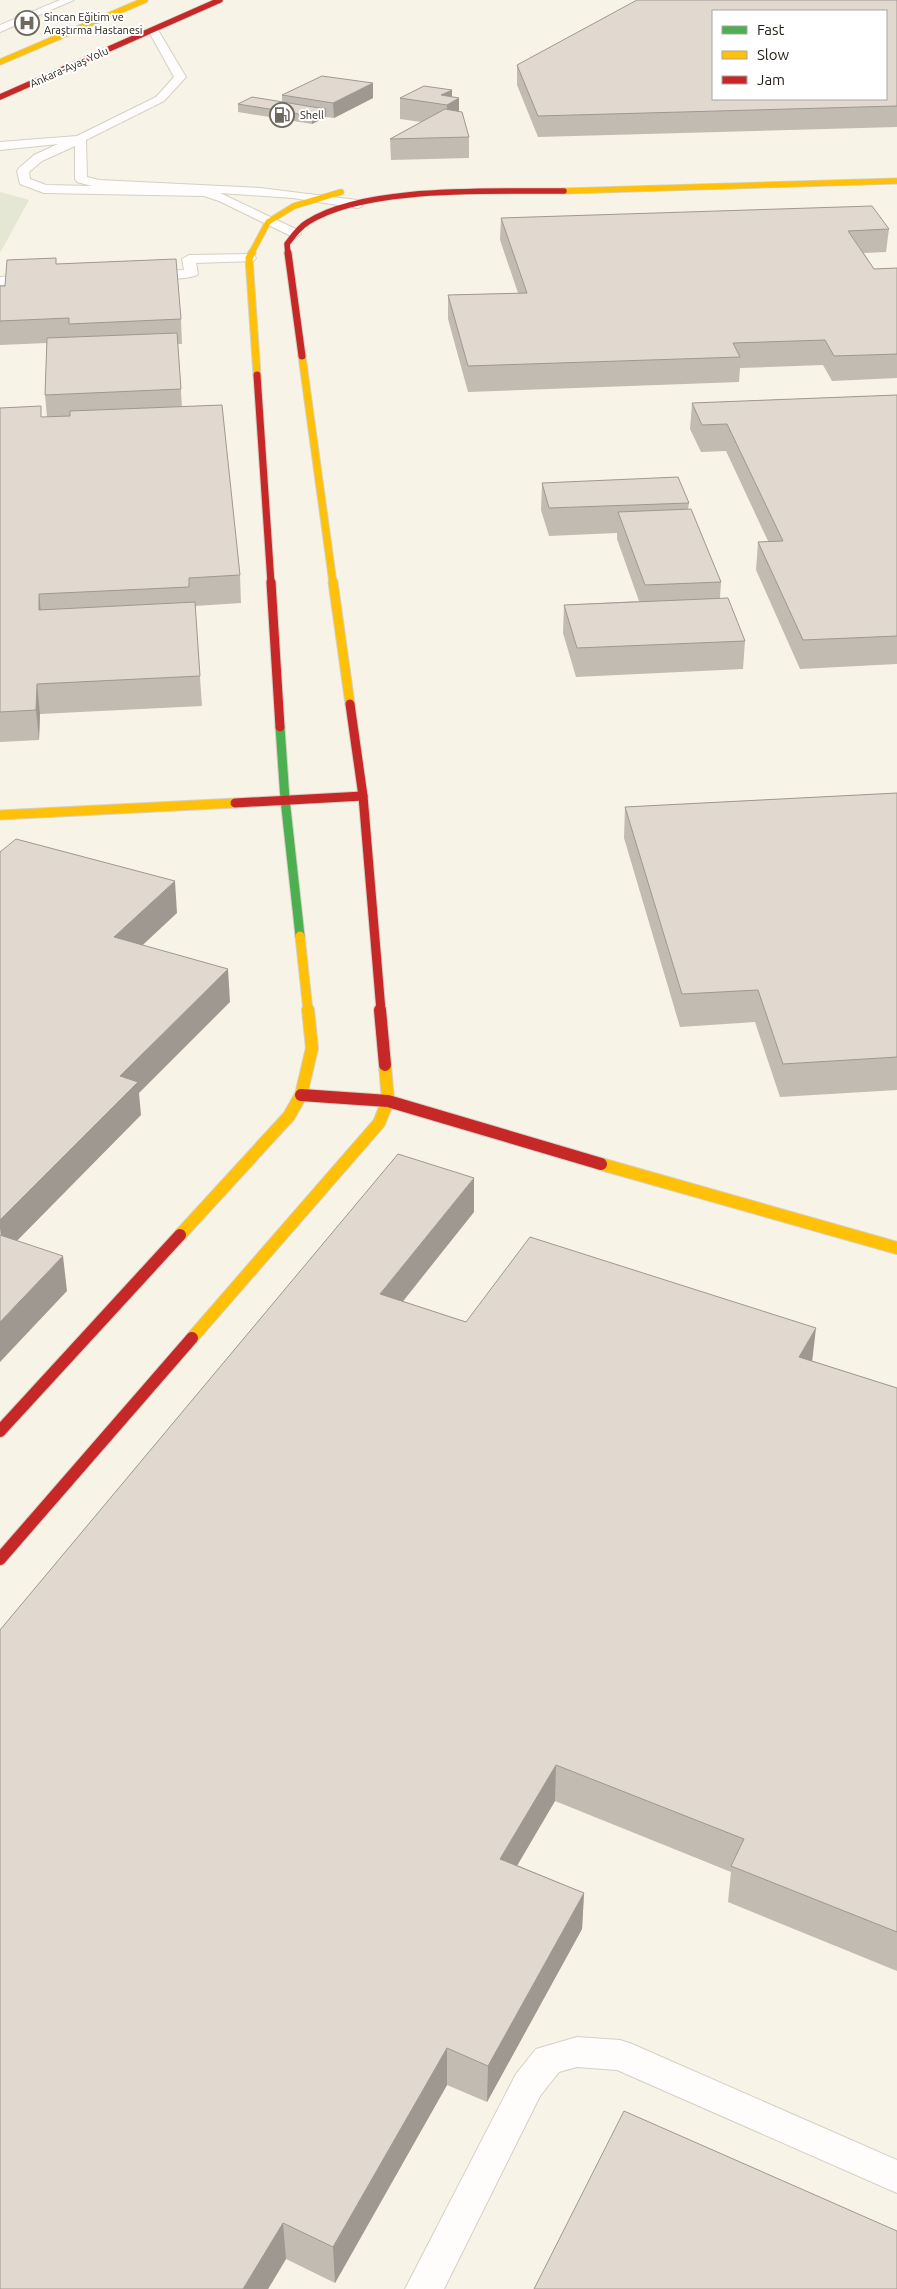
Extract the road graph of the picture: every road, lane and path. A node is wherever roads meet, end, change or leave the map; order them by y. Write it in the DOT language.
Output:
graph roads {
  1 [pos="69,0"];
  2 [pos="145,0"];
  3 [pos="220,0"];
  4 [pos="31,3"];
  5 [pos="51,8"];
  6 [pos="8,13"];
  7 [pos="33,16"];
  8 [pos="0,29"];
  9 [pos="153,30"];
  10 [pos="0,62"];
  11 [pos="0,97"];
  12 [pos="80,138"];
  13 [pos="0,146"];
  14 [pos="897,170"];
  15 [pos="897,180"];
  16 [pos="385,186"];
  17 [pos="355,190"];
  18 [pos="323,197"];
  19 [pos="357,204"];
  20 [pos="268,222"];
  21 [pos="295,234"];
  22 [pos="249,258"];
  23 [pos="131,275"];
  24 [pos="51,278"];
  25 [pos="0,280"];
  26 [pos="363,796"];
  27 [pos="285,799"];
  28 [pos="0,815"];
  29 [pos="301,1095"];
  30 [pos="388,1101"];
  31 [pos="897,1248"];
  32 [pos="0,1430"];
  33 [pos="0,1559"];
  34 [pos="897,2177"];
  35 [pos="424,2289"];
  1 -- 5 [label="lane"];
  2 -- 10 [label="main road"];
  3 -- 9 [label="main road, Ankara-Ayaş Yolu"];
  4 -- 5 [label="lane"];
  5 -- 7 [label="lane"];
  6 -- 7 [label="lane"];
  7 -- 8 [label="lane"];
  9 -- 11 [label="main road, Ankara-Ayaş Yolu"];
  9 -- 12 [label="lane"];
  12 -- 13 [label="lane"];
  12 -- 18 [label="lane"];
  12 -- 20 [label="lane"];
  14 -- 16 [label="main road"];
  15 -- 19 [label="main road"];
  17 -- 18 [label="main road"];
  18 -- 19 [label="lane"];
  18 -- 20 [label="main road"];
  19 -- 21 [label="main road"];
  20 -- 21 [label="lane"];
  20 -- 22 [label="main road"];
  21 -- 26 [label="main road"];
  22 -- 23 [label="lane"];
  22 -- 27 [label="main road"];
  24 -- 25 [label="lane"];
  26 -- 27 [label="main road"];
  26 -- 30 [label="main road"];
  27 -- 28 [label="main road"];
  27 -- 29 [label="main road"];
  29 -- 30 [label="main road"];
  29 -- 32 [label="main road"];
  30 -- 31 [label="main road"];
  30 -- 33 [label="main road"];
  34 -- 35 [label="lane"];
}
